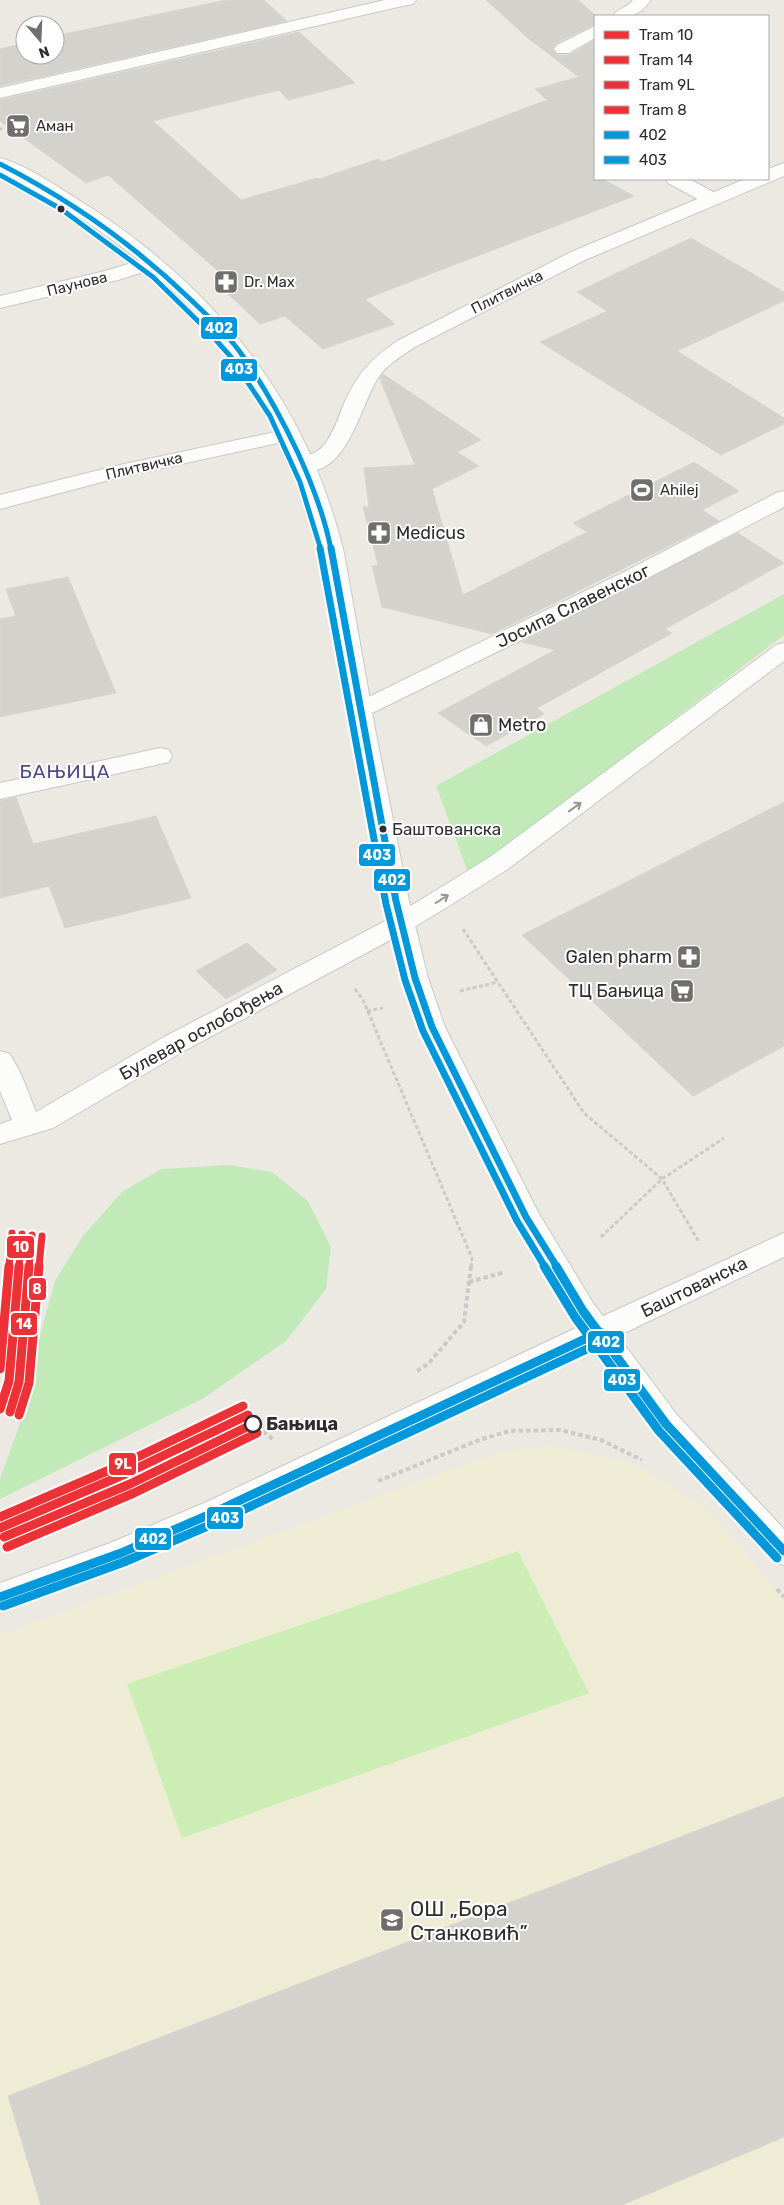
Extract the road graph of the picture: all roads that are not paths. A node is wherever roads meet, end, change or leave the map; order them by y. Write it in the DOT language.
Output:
graph roads {
  1 [pos="407,0"];
  2 [pos="642,0"];
  3 [pos="623,15"];
  4 [pos="594,32"];
  5 [pos="563,49"];
  6 [pos="0,93"];
  7 [pos="0,164"];
  8 [pos="784,168"];
  9 [pos="769,176"];
  10 [pos="677,180"];
  11 [pos="758,180"];
  12 [pos="712,199"];
  13 [pos="152,264"];
  14 [pos="0,302"];
  15 [pos="289,435"];
  16 [pos="305,464"];
  17 [pos="784,498"];
  18 [pos="0,502"];
  19 [pos="784,650"];
  20 [pos="360,710"];
  21 [pos="160,756"];
  22 [pos="0,791"];
  23 [pos="400,924"];
  24 [pos="0,1061"];
  25 [pos="28,1126"];
  26 [pos="0,1134"];
  27 [pos="784,1244"];
  28 [pos="600,1332"];
  29 [pos="784,1551"];
  30 [pos="0,1597"];
  1 -- 6 [label="street"];
  2 -- 3 [label="street"];
  4 -- 5 [label="street"];
  7 -- 13 [label="street"];
  8 -- 9 [label="street"];
  10 -- 12 [label="street"];
  11 -- 12 [label="street, Плитвичка"];
  12 -- 16 [label="street, Плитвичка"];
  13 -- 14 [label="street, Паунова"];
  13 -- 15 [label="street"];
  15 -- 16 [label="street"];
  15 -- 18 [label="street, Плитвичка"];
  16 -- 20 [label="street"];
  17 -- 20 [label="street, Јосипа Славенског"];
  23 -- 19 [label="street, Булевар ослобођења, one-way"];
  20 -- 23 [label="street"];
  21 -- 22 [label="street"];
  23 -- 25 [label="street, Булевар ослобођења"];
  23 -- 28 [label="street"];
  24 -- 25 [label="street"];
  25 -- 26 [label="street, Булевар ослобођења"];
  27 -- 28 [label="street, Баштованска"];
  28 -- 29 [label="street"];
  28 -- 30 [label="street, Баштованска"];
}
